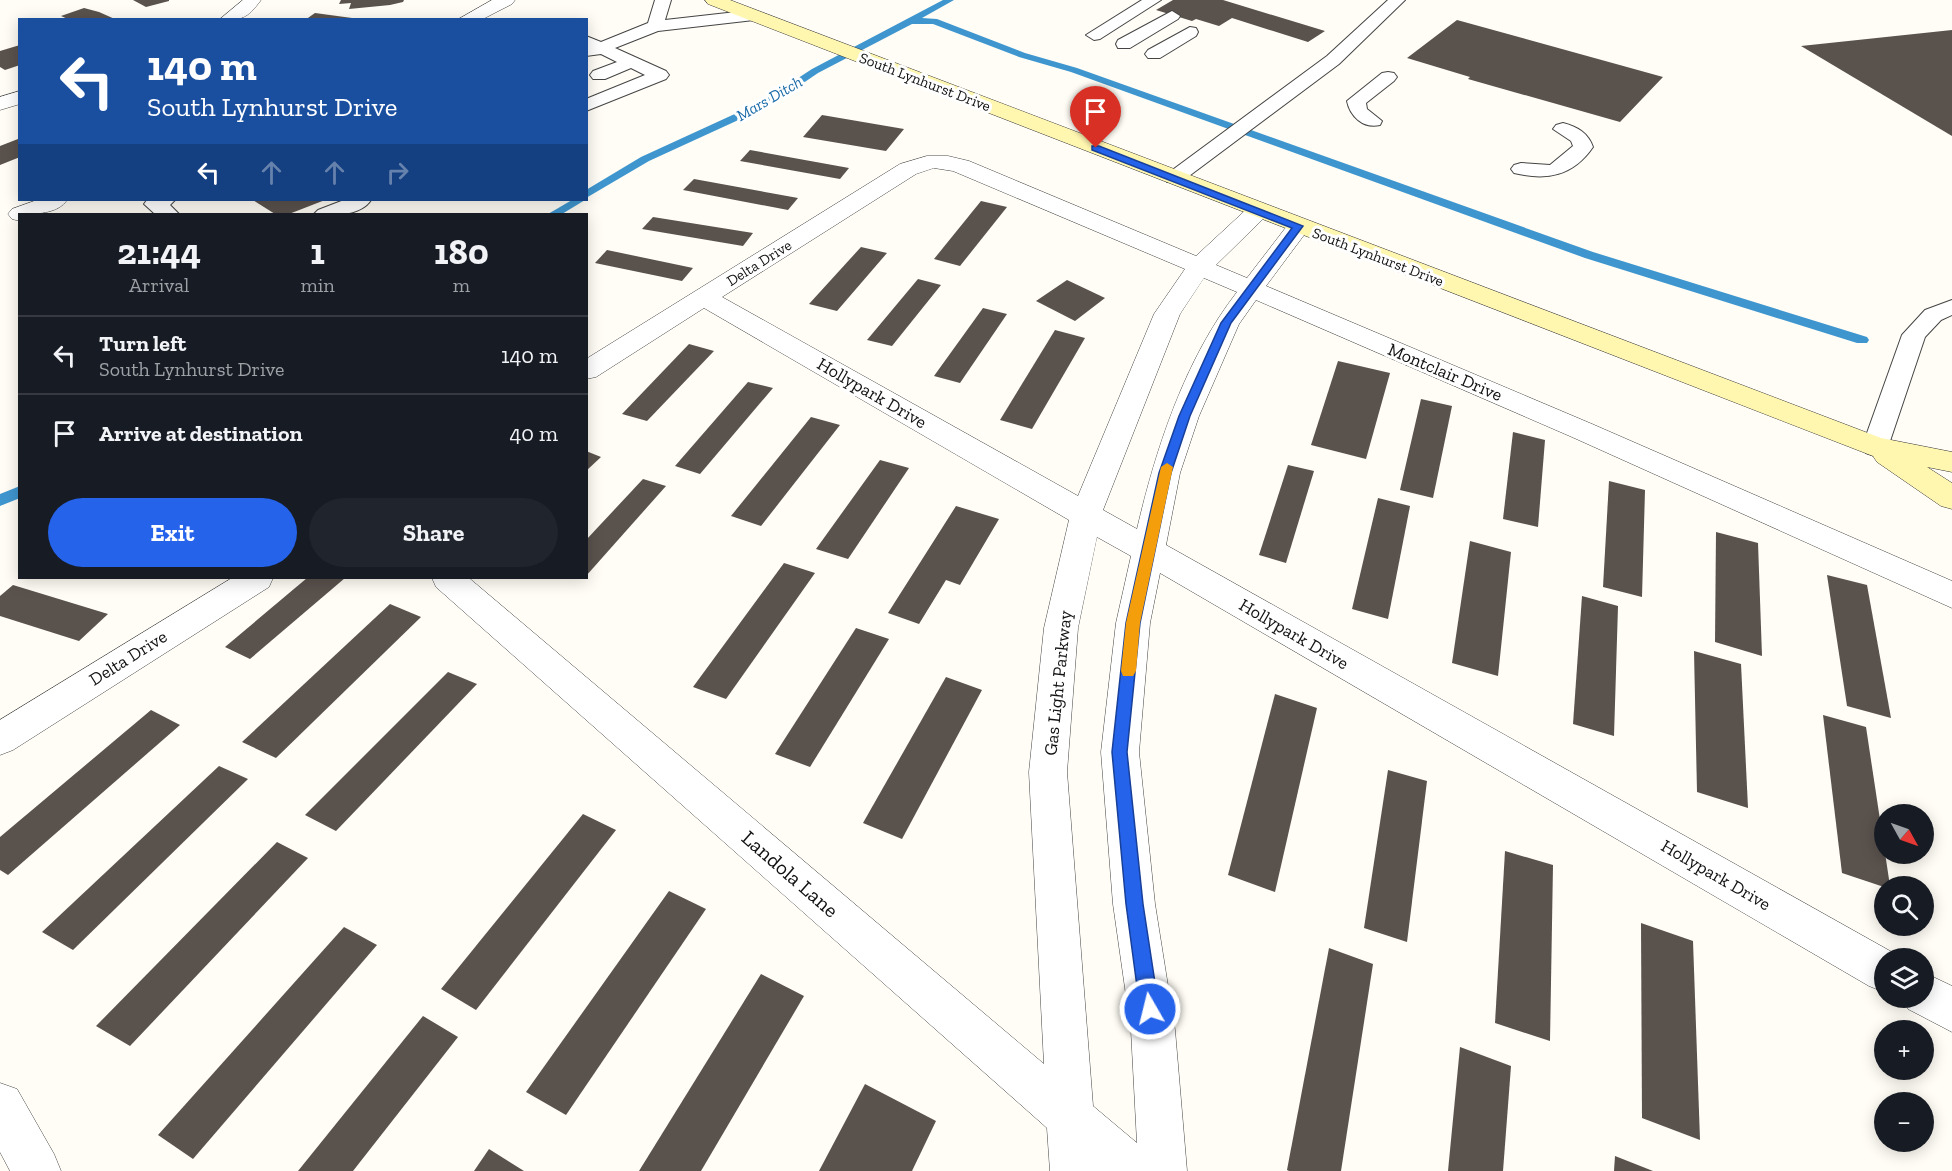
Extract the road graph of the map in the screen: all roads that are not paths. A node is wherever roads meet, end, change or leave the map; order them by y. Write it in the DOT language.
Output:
graph roads {
  1 [pos="252,0"];
  2 [pos="506,0"];
  3 [pos="663,0"];
  4 [pos="714,0"];
  5 [pos="1153,0"];
  6 [pos="1388,4"];
  7 [pos="754,15"];
  8 [pos="1172,16"];
  9 [pos="231,18"];
  10 [pos="470,18"];
  11 [pos="655,26"];
  12 [pos="1190,32"];
  13 [pos="1094,34"];
  14 [pos="1124,44"];
  15 [pos="591,47"];
  16 [pos="1154,54"];
  17 [pos="1333,60"];
  18 [pos="631,62"];
  19 [pos="599,75"];
  20 [pos="1263,90"];
  21 [pos="1283,96"];
  22 [pos="18,98"];
  23 [pos="0,104"];
  24 [pos="588,105"];
  25 [pos="1373,121"];
  26 [pos="1563,129"];
  27 [pos="933,162"];
  28 [pos="1521,169"];
  29 [pos="1174,178"];
  30 [pos="54,201"];
  31 [pos="162,201"];
  32 [pos="358,201"];
  33 [pos="1258,211"];
  34 [pos="25,213"];
  35 [pos="167,213"];
  36 [pos="327,213"];
  37 [pos="18,216"];
  38 [pos="0,223"];
  39 [pos="1298,226"];
  40 [pos="1199,267"];
  41 [pos="1252,290"];
  42 [pos="705,297"];
  43 [pos="1952,307"];
  44 [pos="588,370"];
  45 [pos="1875,447"];
  46 [pos="1952,462"];
  47 [pos="1952,498"];
  48 [pos="1086,515"];
  49 [pos="1148,551"];
  50 [pos="255,579"];
  51 [pos="449,579"];
  52 [pos="1952,595"];
  53 [pos="0,739"];
  54 [pos="1874,965"];
  55 [pos="1934,999"];
  56 [pos="1952,1010"];
  57 [pos="0,1106"];
  58 [pos="1069,1116"];
  59 [pos="37,1171"];
  60 [pos="1074,1171"];
  61 [pos="1133,1171"];
  62 [pos="1163,1171"];
  1 -- 9 [label="street"];
  2 -- 10 [label="street"];
  3 -- 11 [label="lane"];
  4 -- 7 [label="main road, South Lynhurst Drive"];
  5 -- 13 [label="lane"];
  6 -- 17 [label="lane"];
  7 -- 11 [label="lane"];
  7 -- 29 [label="main road, South Lynhurst Drive"];
  8 -- 14 [label="lane"];
  11 -- 15 [label="lane"];
  12 -- 16 [label="lane"];
  15 -- 18 [label="lane"];
  17 -- 21 [label="lane"];
  17 -- 25 [label="lane"];
  18 -- 19 [label="lane"];
  18 -- 24 [label="lane"];
  20 -- 21 [label="lane"];
  21 -- 29 [label="lane"];
  22 -- 23 [label="street"];
  26 -- 28 [label="lane"];
  27 -- 40 [label="street, Montclair Drive"];
  27 -- 42 [label="street, Delta Drive"];
  29 -- 33 [label="main road, South Lynhurst Drive"];
  30 -- 34 [label="street"];
  31 -- 35 [label="lane"];
  32 -- 36 [label="lane"];
  33 -- 39 [label="main road, South Lynhurst Drive"];
  33 -- 40 [label="street, Gas Light Parkway"];
  37 -- 38 [label="street"];
  39 -- 41 [label="street"];
  39 -- 45 [label="main road, South Lynhurst Drive"];
  40 -- 41 [label="street, Montclair Drive"];
  40 -- 48 [label="street, Gas Light Parkway"];
  41 -- 49 [label="street"];
  41 -- 52 [label="street, Montclair Drive"];
  42 -- 44 [label="street, Delta Drive"];
  42 -- 48 [label="street, Hollypark Drive"];
  43 -- 45 [label="lane"];
  45 -- 46 [label="main road, South Lynhurst Drive"];
  45 -- 47 [label="main road, South Lynhurst Drive"];
  48 -- 49 [label="street, Hollypark Drive"];
  48 -- 58 [label="street, Gas Light Parkway"];
  49 -- 54 [label="street, Hollypark Drive"];
  49 -- 62 [label="street"];
  50 -- 53 [label="street, Delta Drive"];
  51 -- 58 [label="street, Landola Lane"];
  55 -- 56 [label="street"];
  57 -- 59 [label="street"];
  58 -- 60 [label="street, Gas Light Parkway"];
  58 -- 61 [label="street, Landola Lane"];
}
